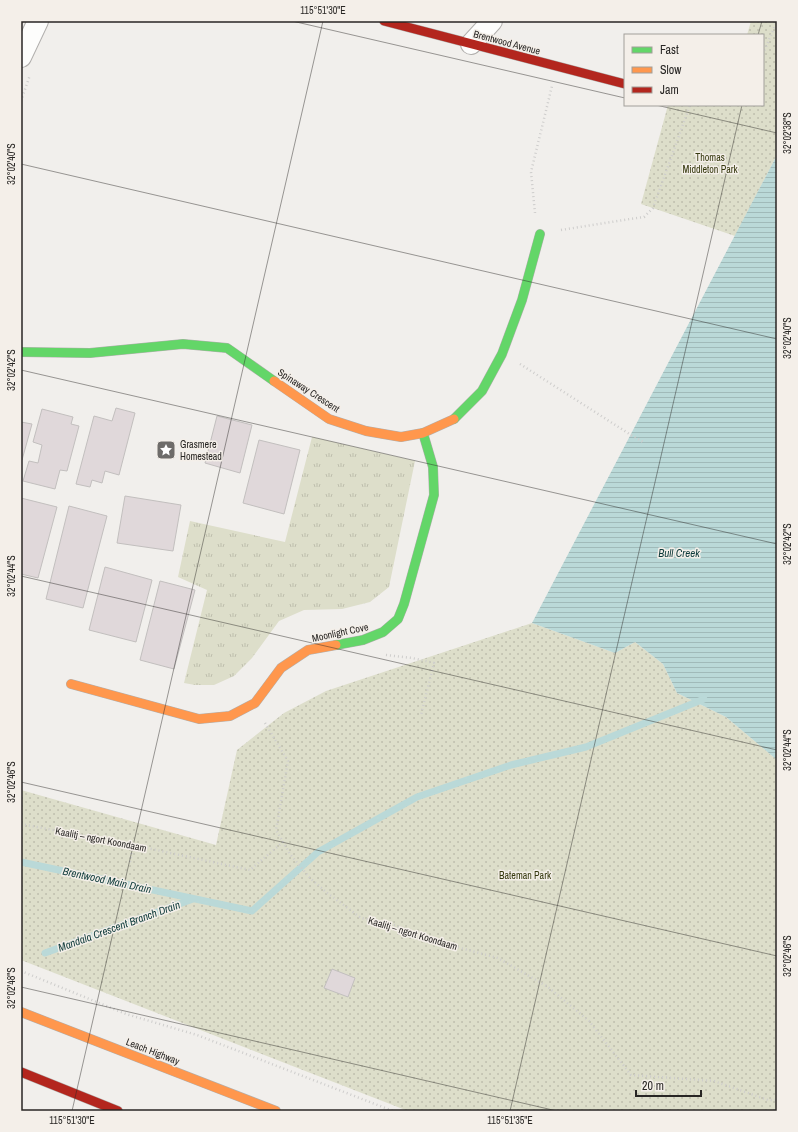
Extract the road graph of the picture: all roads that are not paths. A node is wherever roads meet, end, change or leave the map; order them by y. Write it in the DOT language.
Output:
graph roads {
  1 [pos="38,21"];
  2 [pos="384,21"];
  3 [pos="492,21"];
  4 [pos="471,44"];
  5 [pos="21,57"];
  6 [pos="624,84"];
  7 [pos="540,234"];
  8 [pos="21,352"];
  9 [pos="423,433"];
  10 [pos="71,684"];
  11 [pos="21,1012"];
  12 [pos="21,1072"];
  13 [pos="118,1111"];
  14 [pos="276,1111"];
  1 -- 5 [label="street"];
  2 -- 4 [label="main road, Brentwood Avenue"];
  3 -- 4 [label="street"];
  4 -- 6 [label="main road, Brentwood Avenue"];
  7 -- 9 [label="main road, Spinaway Crescent"];
  8 -- 9 [label="main road, Spinaway Crescent"];
  9 -- 10 [label="main road, Moonlight Cove"];
  11 -- 14 [label="main road, Leach Highway"];
  12 -- 13 [label="main road"];
}
